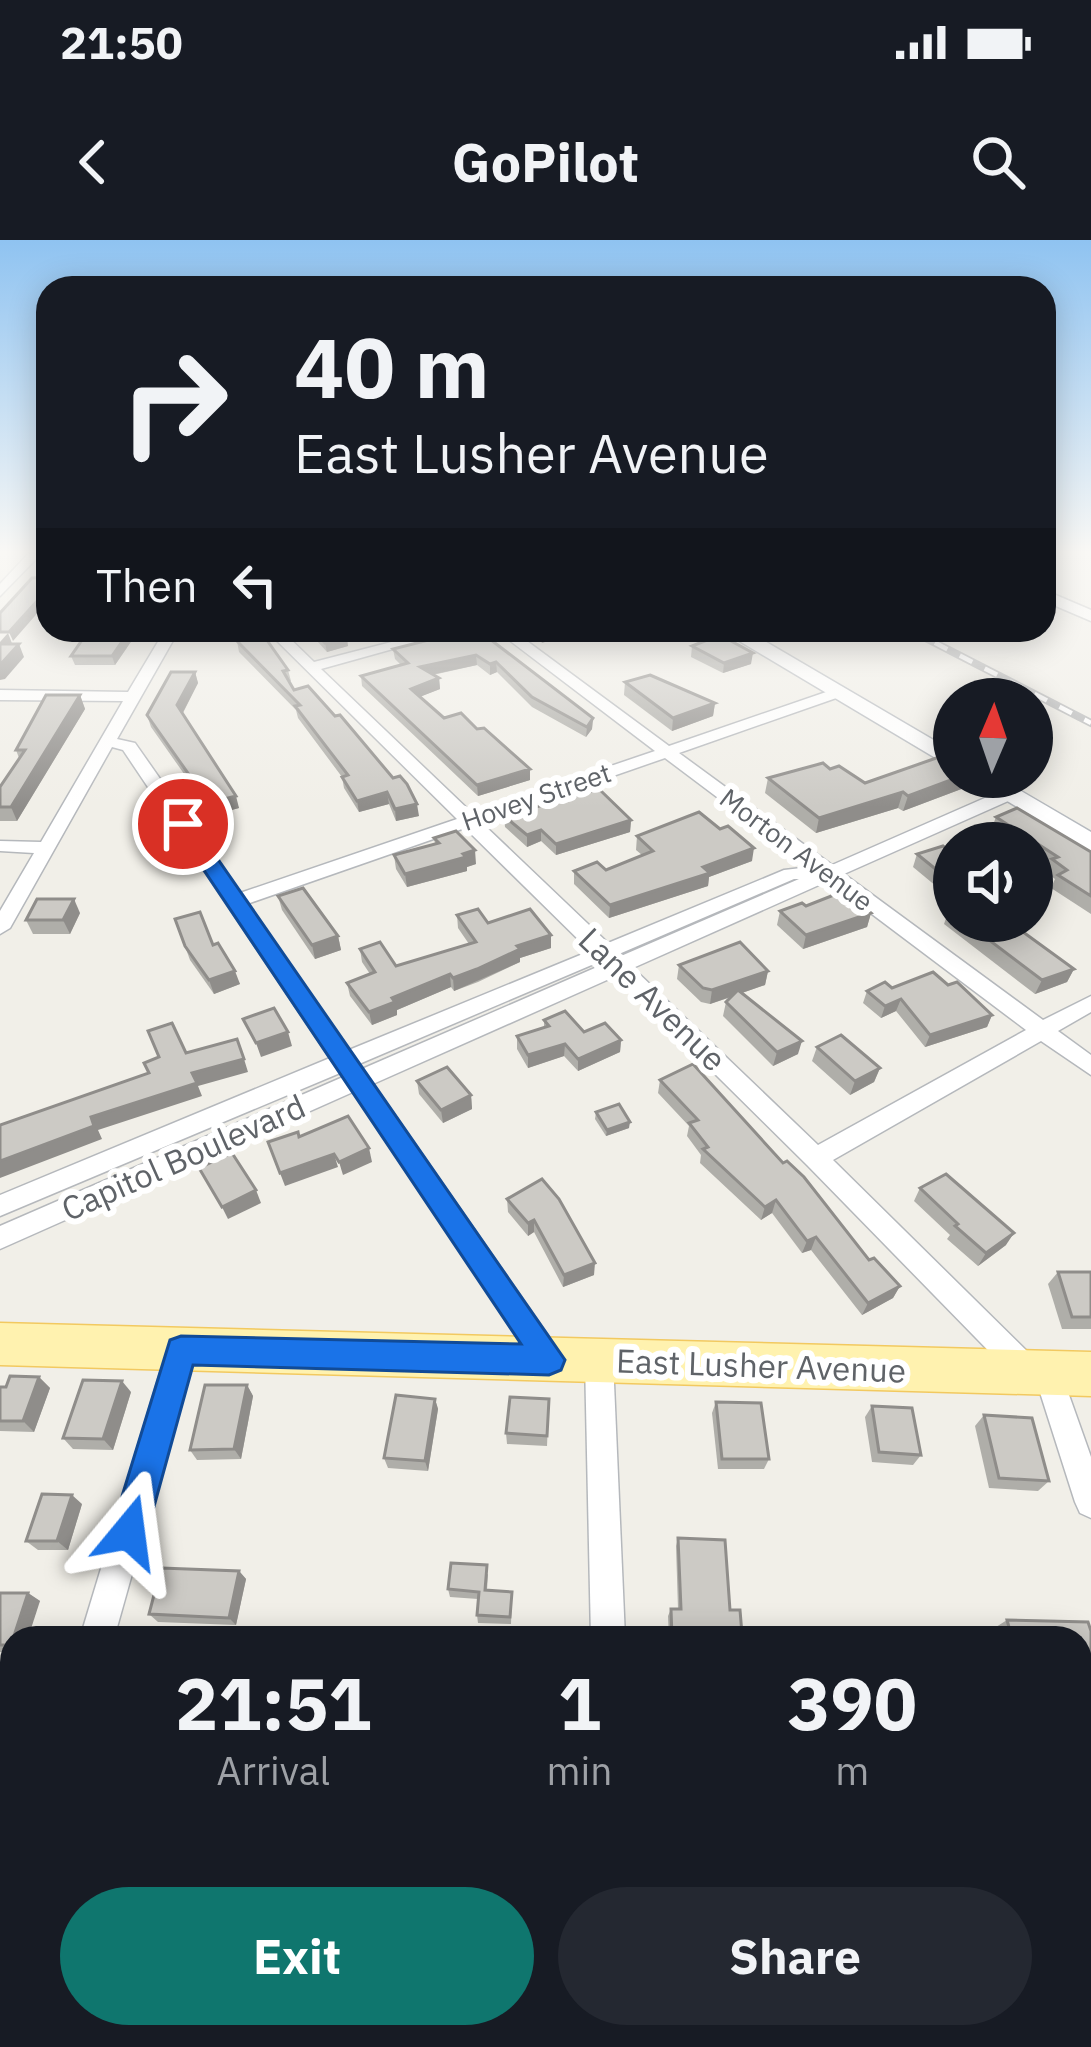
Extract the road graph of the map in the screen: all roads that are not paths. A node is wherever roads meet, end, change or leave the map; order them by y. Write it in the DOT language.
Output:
graph roads {
  1 [pos="165,642"];
  2 [pos="286,642"];
  3 [pos="408,642"];
  4 [pos="518,642"];
  5 [pos="750,642"];
  6 [pos="312,667"];
  7 [pos="837,693"];
  8 [pos="0,695"];
  9 [pos="132,697"];
  10 [pos="110,742"];
  11 [pos="933,750"];
  12 [pos="666,752"];
  13 [pos="1000,798"];
  14 [pos="1016,798"];
  15 [pos="468,820"];
  16 [pos="1091,843"];
  17 [pos="0,846"];
  18 [pos="48,848"];
  19 [pos="826,872"];
  20 [pos="236,901"];
  21 [pos="0,928"];
  22 [pos="612,959"];
  23 [pos="1091,1003"];
  24 [pos="1042,1030"];
  25 [pos="1091,1067"];
  26 [pos="352,1070"];
  27 [pos="816,1158"];
  28 [pos="0,1206"];
  29 [pos="0,1238"];
  30 [pos="0,1344"];
  31 [pos="181,1350"];
  32 [pos="549,1360"];
  33 [pos="599,1360"];
  34 [pos="1056,1373"];
  35 [pos="1091,1502"];
  36 [pos="100,1626"];
  37 [pos="608,1626"];
  1 -- 9 [label="street"];
  2 -- 6 [label="street, Lane Avenue"];
  3 -- 6 [label="street"];
  4 -- 12 [label="street, Morton Avenue"];
  5 -- 7 [label="main road"];
  6 -- 15 [label="street, Lane Avenue"];
  7 -- 11 [label="main road"];
  7 -- 12 [label="street, Hovey Street"];
  8 -- 9 [label="street"];
  9 -- 10 [label="street"];
  10 -- 18 [label="street"];
  10 -- 20 [label="street"];
  12 -- 15 [label="street, Hovey Street"];
  12 -- 19 [label="street, Morton Avenue"];
  13 -- 19 [label="street, Capitol Boulevard"];
  14 -- 16 [label="main road"];
  15 -- 20 [label="street, Hovey Street"];
  15 -- 22 [label="street, Lane Avenue"];
  17 -- 18 [label="street"];
  18 -- 21 [label="street"];
  19 -- 22 [label="street, Capitol Boulevard"];
  19 -- 24 [label="street, Morton Avenue"];
  20 -- 26 [label="street"];
  22 -- 26 [label="street, Capitol Boulevard"];
  22 -- 27 [label="street, Lane Avenue"];
  23 -- 24 [label="street"];
  24 -- 25 [label="street, Morton Avenue"];
  24 -- 27 [label="street"];
  26 -- 28 [label="street, Capitol Boulevard"];
  26 -- 29 [label="street, Capitol Boulevard"];
  26 -- 32 [label="street"];
  27 -- 34 [label="street, Lane Avenue"];
  30 -- 31 [label="main road, East Lusher Avenue"];
  31 -- 32 [label="main road, East Lusher Avenue"];
  31 -- 36 [label="street"];
  32 -- 33 [label="main road, East Lusher Avenue"];
  33 -- 34 [label="main road, East Lusher Avenue"];
  33 -- 37 [label="street"];
  34 -- 35 [label="street, Lane Avenue"];
}
